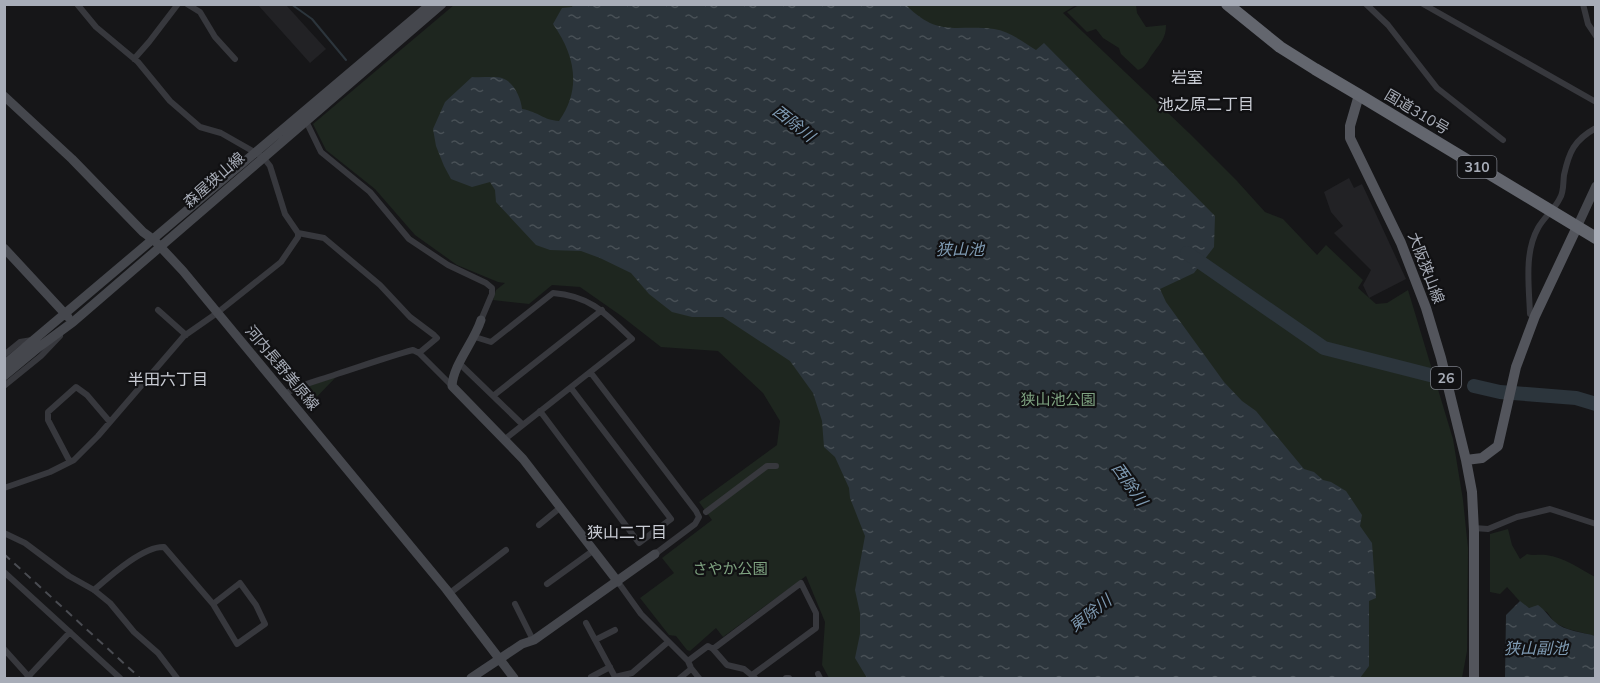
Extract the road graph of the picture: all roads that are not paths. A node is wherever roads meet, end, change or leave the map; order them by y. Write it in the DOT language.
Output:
graph roads {
  1 [pos="77,4"];
  2 [pos="178,4"];
  3 [pos="187,4"];
  4 [pos="430,4"];
  5 [pos="442,4"];
  6 [pos="1227,4"];
  7 [pos="1366,4"];
  8 [pos="1424,4"];
  9 [pos="1583,4"];
  10 [pos="1596,36"];
  11 [pos="134,59"];
  12 [pos="235,59"];
  13 [pos="1596,93"];
  14 [pos="1359,94"];
  15 [pos="1585,95"];
  16 [pos="4,96"];
  17 [pos="1596,102"];
  18 [pos="306,121"];
  19 [pos="1596,128"];
  20 [pos="1503,140"];
  21 [pos="259,155"];
  22 [pos="1596,186"];
  23 [pos="1550,211"];
  24 [pos="1577,227"];
  25 [pos="298,232"];
  26 [pos="1596,238"];
  27 [pos="157,244"];
  28 [pos="4,248"];
  29 [pos="158,310"];
  30 [pos="602,310"];
  31 [pos="65,314"];
  32 [pos="217,314"];
  33 [pos="1535,316"];
  34 [pos="481,320"];
  35 [pos="73,322"];
  36 [pos="186,335"];
  37 [pos="475,337"];
  38 [pos="36,339"];
  39 [pos="419,353"];
  40 [pos="4,356"];
  41 [pos="460,364"];
  42 [pos="4,365"];
  43 [pos="591,373"];
  44 [pos="4,376"];
  45 [pos="4,386"];
  46 [pos="452,386"];
  47 [pos="571,387"];
  48 [pos="285,394"];
  49 [pos="493,396"];
  50 [pos="540,411"];
  51 [pos="110,422"];
  52 [pos="523,424"];
  53 [pos="505,439"];
  54 [pos="1466,460"];
  55 [pos="70,462"];
  56 [pos="776,466"];
  57 [pos="4,488"];
  58 [pos="561,507"];
  59 [pos="706,512"];
  60 [pos="1596,524"];
  61 [pos="539,525"];
  62 [pos="1474,528"];
  63 [pos="4,533"];
  64 [pos="506,550"];
  65 [pos="594,550"];
  66 [pos="655,554"];
  67 [pos="4,572"];
  68 [pos="618,582"];
  69 [pos="547,584"];
  70 [pos="94,590"];
  71 [pos="450,593"];
  72 [pos="213,604"];
  73 [pos="515,604"];
  74 [pos="586,622"];
  75 [pos="615,630"];
  76 [pos="70,632"];
  77 [pos="533,640"];
  78 [pos="596,640"];
  79 [pos="668,642"];
  80 [pos="4,649"];
  81 [pos="713,649"];
  82 [pos="501,660"];
  83 [pos="688,661"];
  84 [pos="610,667"];
  85 [pos="692,669"];
  86 [pos="633,675"];
  87 [pos="591,676"];
  88 [pos="753,677"];
  89 [pos="29,678"];
  90 [pos="120,678"];
  91 [pos="177,678"];
  92 [pos="471,678"];
  93 [pos="514,678"];
  94 [pos="680,678"];
  95 [pos="699,678"];
  96 [pos="1474,678"];
  1 -- 11 [label="street"];
  2 -- 11 [label="street"];
  3 -- 12 [label="street"];
  4 -- 21 [label="main road, 森屋狭山線"];
  5 -- 18 [label="main road, 森屋狭山線"];
  6 -- 14 [label="highway, 国道310号 / 310"];
  7 -- 20 [label="street"];
  8 -- 15 [label="street"];
  9 -- 10 [label="street"];
  11 -- 21 [label="street"];
  13 -- 15 [label="street"];
  14 -- 23 [label="highway, 国道310号 / 310"];
  14 -- 54 [label="main road, 大阪狭山線 / 26"];
  15 -- 17 [label="street"];
  16 -- 27 [label="main road, 河内長野美原線"];
  18 -- 21 [label="main road, 森屋狭山線"];
  18 -- 34 [label="street"];
  19 -- 23 [label="street"];
  21 -- 25 [label="street"];
  21 -- 27 [label="main road, 森屋狭山線"];
  22 -- 24 [label="main road"];
  23 -- 24 [label="highway, 国道310号 / 310"];
  23 -- 33 [label="street"];
  24 -- 26 [label="highway, 国道310号 / 310"];
  24 -- 33 [label="main road"];
  25 -- 32 [label="street"];
  25 -- 39 [label="street"];
  27 -- 31 [label="main road, 森屋狭山線"];
  27 -- 32 [label="main road, 河内長野美原線"];
  27 -- 35 [label="main road, 森屋狭山線"];
  28 -- 31 [label="main road"];
  29 -- 36 [label="street"];
  30 -- 37 [label="street"];
  30 -- 43 [label="street"];
  30 -- 49 [label="street"];
  31 -- 35 [label="main road"];
  31 -- 38 [label="main road, 森屋狭山線"];
  32 -- 36 [label="street"];
  32 -- 48 [label="main road, 河内長野美原線"];
  33 -- 54 [label="main road"];
  34 -- 37 [label="main road"];
  35 -- 44 [label="main road, 森屋狭山線"];
  35 -- 45 [label="street"];
  36 -- 51 [label="street"];
  37 -- 41 [label="main road"];
  38 -- 40 [label="street"];
  38 -- 42 [label="main road, 森屋狭山線"];
  39 -- 46 [label="street"];
  39 -- 48 [label="street"];
  41 -- 46 [label="main road"];
  41 -- 49 [label="street"];
  43 -- 47 [label="street"];
  43 -- 66 [label="street"];
  46 -- 53 [label="main road"];
  47 -- 50 [label="street"];
  47 -- 50 [label="street"];
  48 -- 71 [label="main road, 河内長野美原線"];
  49 -- 52 [label="street"];
  50 -- 52 [label="street"];
  51 -- 55 [label="street"];
  51 -- 55 [label="street"];
  52 -- 53 [label="street"];
  53 -- 58 [label="main road"];
  54 -- 62 [label="main road, 大阪狭山線 / 26"];
  55 -- 57 [label="street"];
  56 -- 59 [label="street"];
  58 -- 61 [label="street"];
  58 -- 65 [label="main road"];
  60 -- 62 [label="street"];
  62 -- 96 [label="main road, 大阪狭山線 / 26"];
  63 -- 70 [label="street"];
  64 -- 71 [label="street"];
  65 -- 68 [label="main road"];
  65 -- 69 [label="street"];
  66 -- 68 [label="main road"];
  67 -- 76 [label="street"];
  68 -- 77 [label="main road"];
  68 -- 79 [label="street"];
  70 -- 72 [label="street"];
  70 -- 91 [label="street"];
  71 -- 82 [label="main road, 河内長野美原線"];
  72 -- 72 [label="street"];
  73 -- 77 [label="street"];
  74 -- 78 [label="street"];
  75 -- 78 [label="street"];
  76 -- 89 [label="street"];
  76 -- 90 [label="street"];
  77 -- 82 [label="main road"];
  78 -- 84 [label="street"];
  79 -- 83 [label="street"];
  79 -- 86 [label="street"];
  80 -- 89 [label="street"];
  81 -- 83 [label="street"];
  81 -- 88 [label="street"];
  81 -- 88 [label="street"];
  82 -- 92 [label="main road"];
  82 -- 93 [label="main road, 河内長野美原線"];
  83 -- 85 [label="street"];
  84 -- 86 [label="street"];
  84 -- 87 [label="street"];
  85 -- 94 [label="street"];
  85 -- 95 [label="street"];
}
